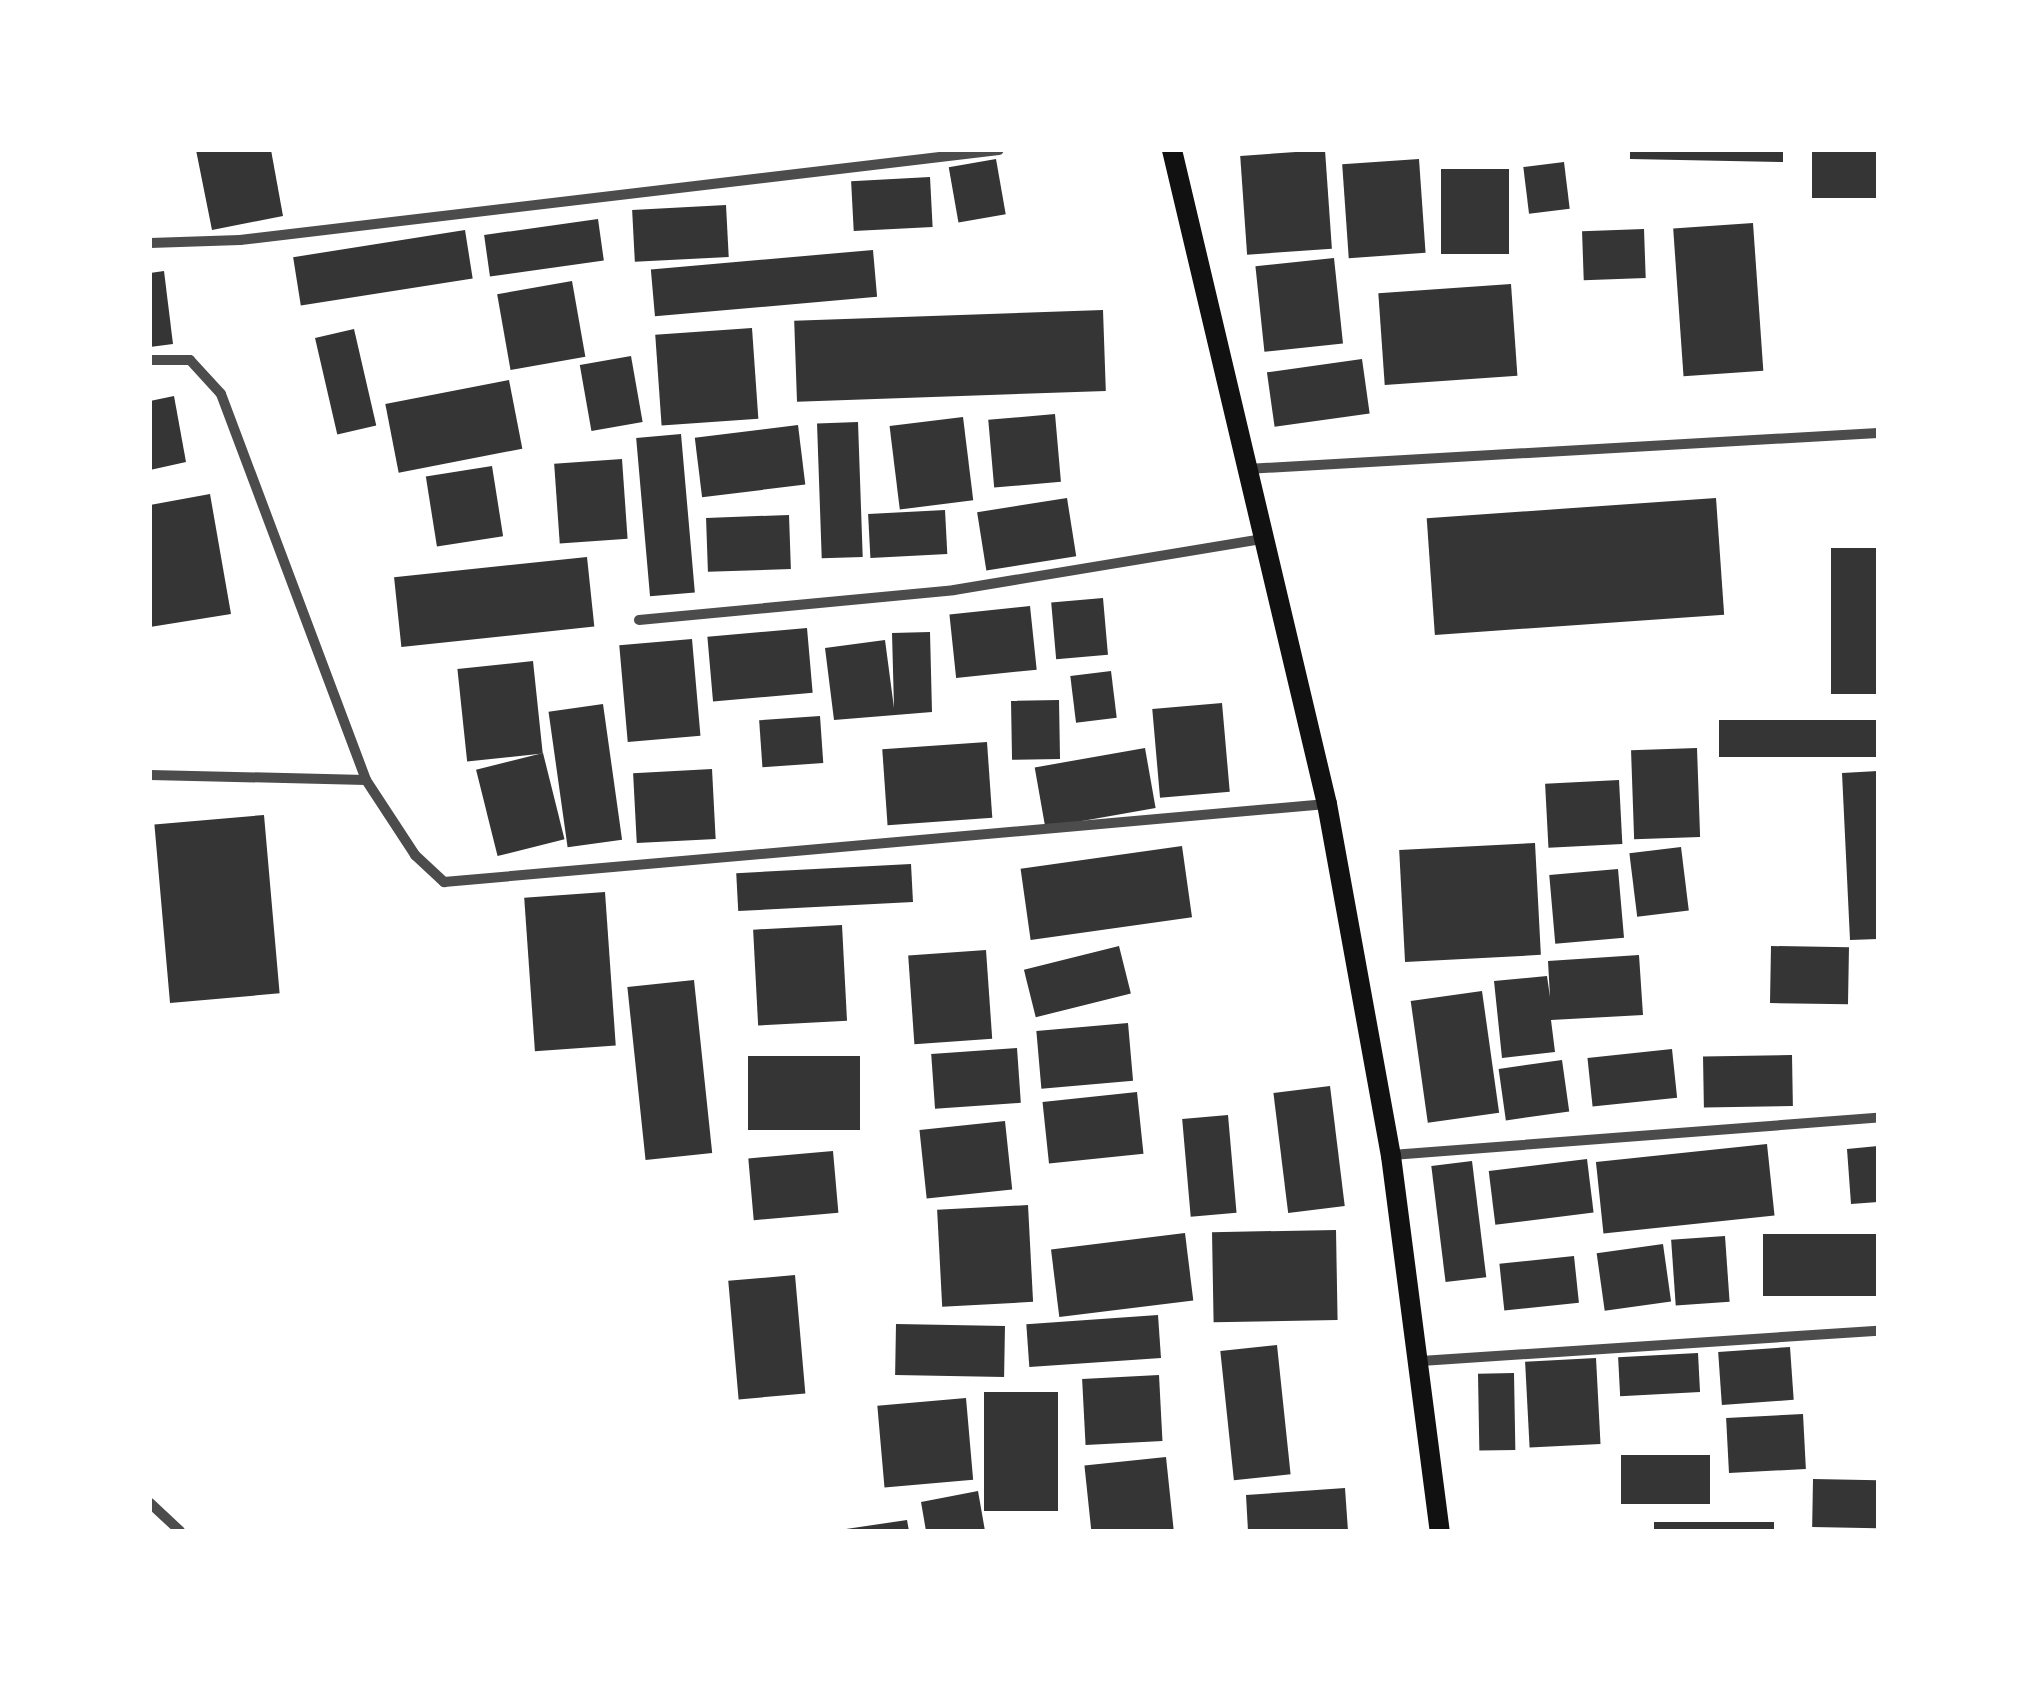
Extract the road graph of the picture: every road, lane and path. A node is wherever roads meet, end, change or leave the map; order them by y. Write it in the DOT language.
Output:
graph roads {
  1 [pos="999,150"];
  2 [pos="1172,150"];
  3 [pos="150,243"];
  4 [pos="150,360"];
  5 [pos="1878,433"];
  6 [pos="1246,469"];
  7 [pos="1263,539"];
  8 [pos="639,620"];
  9 [pos="150,775"];
  10 [pos="366,780"];
  11 [pos="1327,804"];
  12 [pos="1878,1118"];
  13 [pos="1390,1156"];
  14 [pos="1878,1331"];
  15 [pos="1422,1360"];
  16 [pos="150,1503"];
  17 [pos="180,1531"];
  18 [pos="1440,1531"];
  1 -- 3 [label="street"];
  2 -- 6 [label="main road"];
  4 -- 10 [label="street"];
  5 -- 6 [label="street"];
  6 -- 7 [label="main road"];
  7 -- 8 [label="street"];
  7 -- 11 [label="main road"];
  9 -- 10 [label="street"];
  10 -- 11 [label="street"];
  11 -- 13 [label="main road"];
  12 -- 13 [label="street"];
  13 -- 15 [label="main road"];
  14 -- 15 [label="street"];
  15 -- 18 [label="main road"];
  16 -- 17 [label="street"];
}
